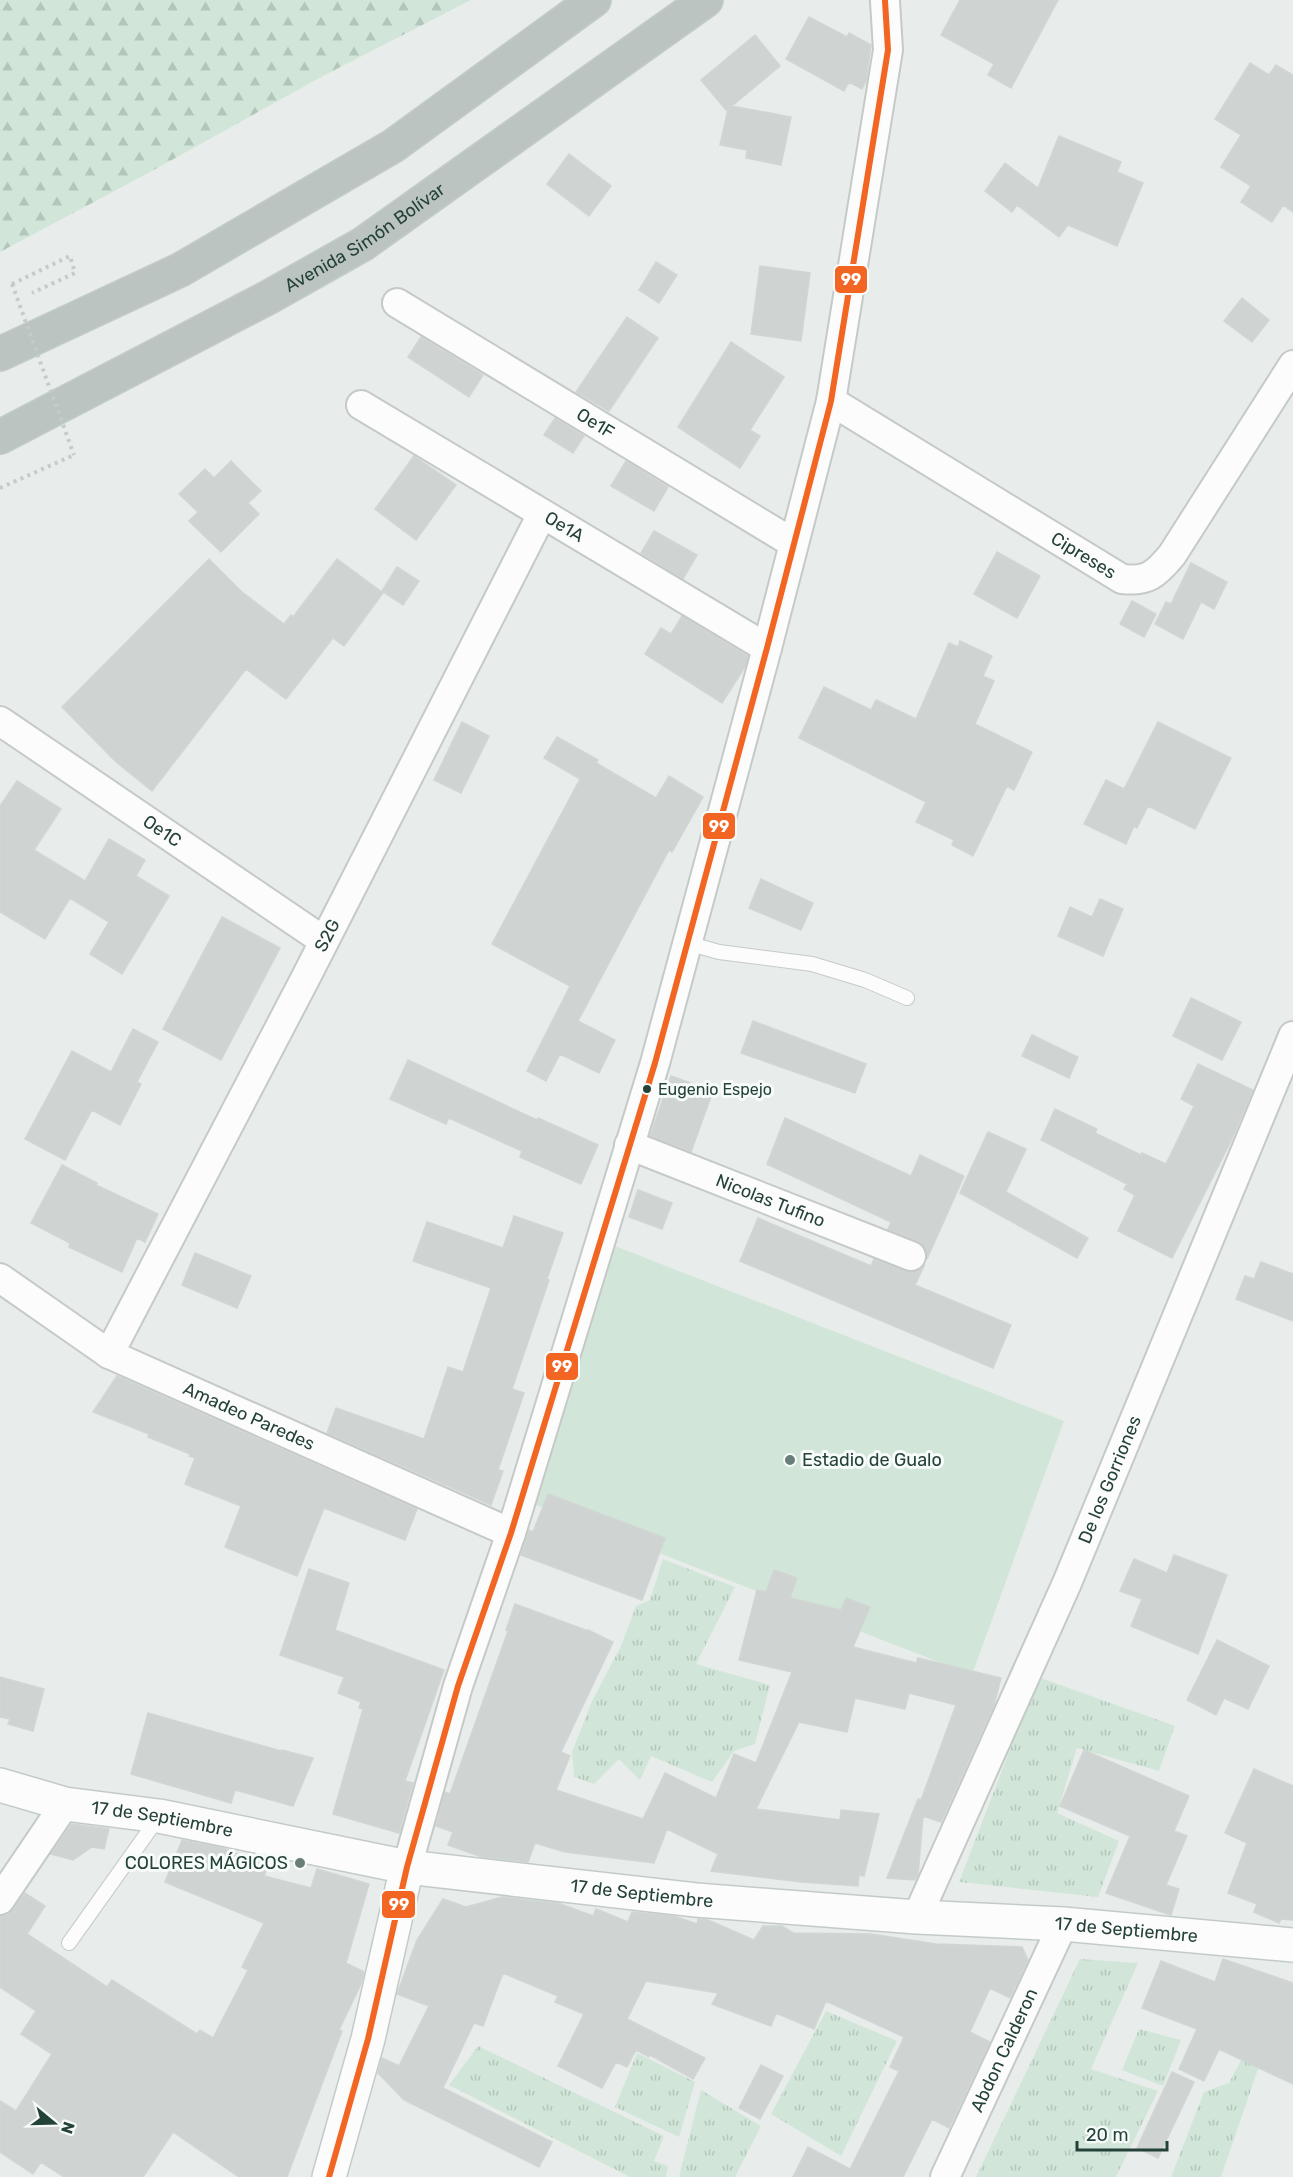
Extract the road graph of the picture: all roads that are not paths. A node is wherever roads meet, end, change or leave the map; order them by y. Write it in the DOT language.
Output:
graph roads {
  1 [pos="594,0"];
  2 [pos="706,0"];
  3 [pos="885,1"];
  4 [pos="397,303"];
  5 [pos="0,354"];
  6 [pos="1293,366"];
  7 [pos="831,400"];
  8 [pos="361,405"];
  9 [pos="0,436"];
  10 [pos="542,514"];
  11 [pos="794,543"];
  12 [pos="767,648"];
  13 [pos="0,721"];
  14 [pos="324,941"];
  15 [pos="687,944"];
  16 [pos="907,998"];
  17 [pos="1293,1036"];
  18 [pos="629,1145"];
  19 [pos="911,1256"];
  20 [pos="0,1278"];
  21 [pos="109,1354"];
  22 [pos="511,1533"];
  23 [pos="0,1785"];
  24 [pos="65,1804"];
  25 [pos="159,1816"];
  26 [pos="407,1867"];
  27 [pos="0,1900"];
  28 [pos="917,1917"];
  29 [pos="1063,1924"];
  30 [pos="69,1943"];
  31 [pos="1293,1945"];
  32 [pos="328,2177"];
  33 [pos="945,2177"];
  1 -- 5 [label="highway"];
  2 -- 9 [label="highway, Avenida Simón Bolívar"];
  3 -- 7 [label="street"];
  4 -- 11 [label="street, Oe1F"];
  6 -- 7 [label="street, Cipreses"];
  7 -- 11 [label="street"];
  8 -- 10 [label="street, Oe1A"];
  10 -- 12 [label="street, Oe1A"];
  10 -- 14 [label="street, S2G"];
  11 -- 12 [label="street"];
  12 -- 15 [label="street"];
  13 -- 14 [label="street, Oe1C"];
  14 -- 21 [label="street, S2G"];
  15 -- 16 [label="lane"];
  15 -- 18 [label="street"];
  17 -- 28 [label="street, De los Gorriones"];
  18 -- 19 [label="street, Nicolas Tufino"];
  18 -- 22 [label="street"];
  20 -- 21 [label="street, Amadeo Paredes"];
  21 -- 22 [label="street, Amadeo Paredes"];
  22 -- 26 [label="street"];
  23 -- 24 [label="street, 17 de Septiembre"];
  24 -- 25 [label="street, 17 de Septiembre"];
  24 -- 27 [label="street"];
  25 -- 26 [label="street, 17 de Septiembre"];
  25 -- 30 [label="lane"];
  26 -- 28 [label="street, 17 de Septiembre"];
  26 -- 32 [label="street"];
  28 -- 29 [label="street, 17 de Septiembre"];
  29 -- 31 [label="street, 17 de Septiembre"];
  29 -- 33 [label="street, Abdon Calderon"];
}
